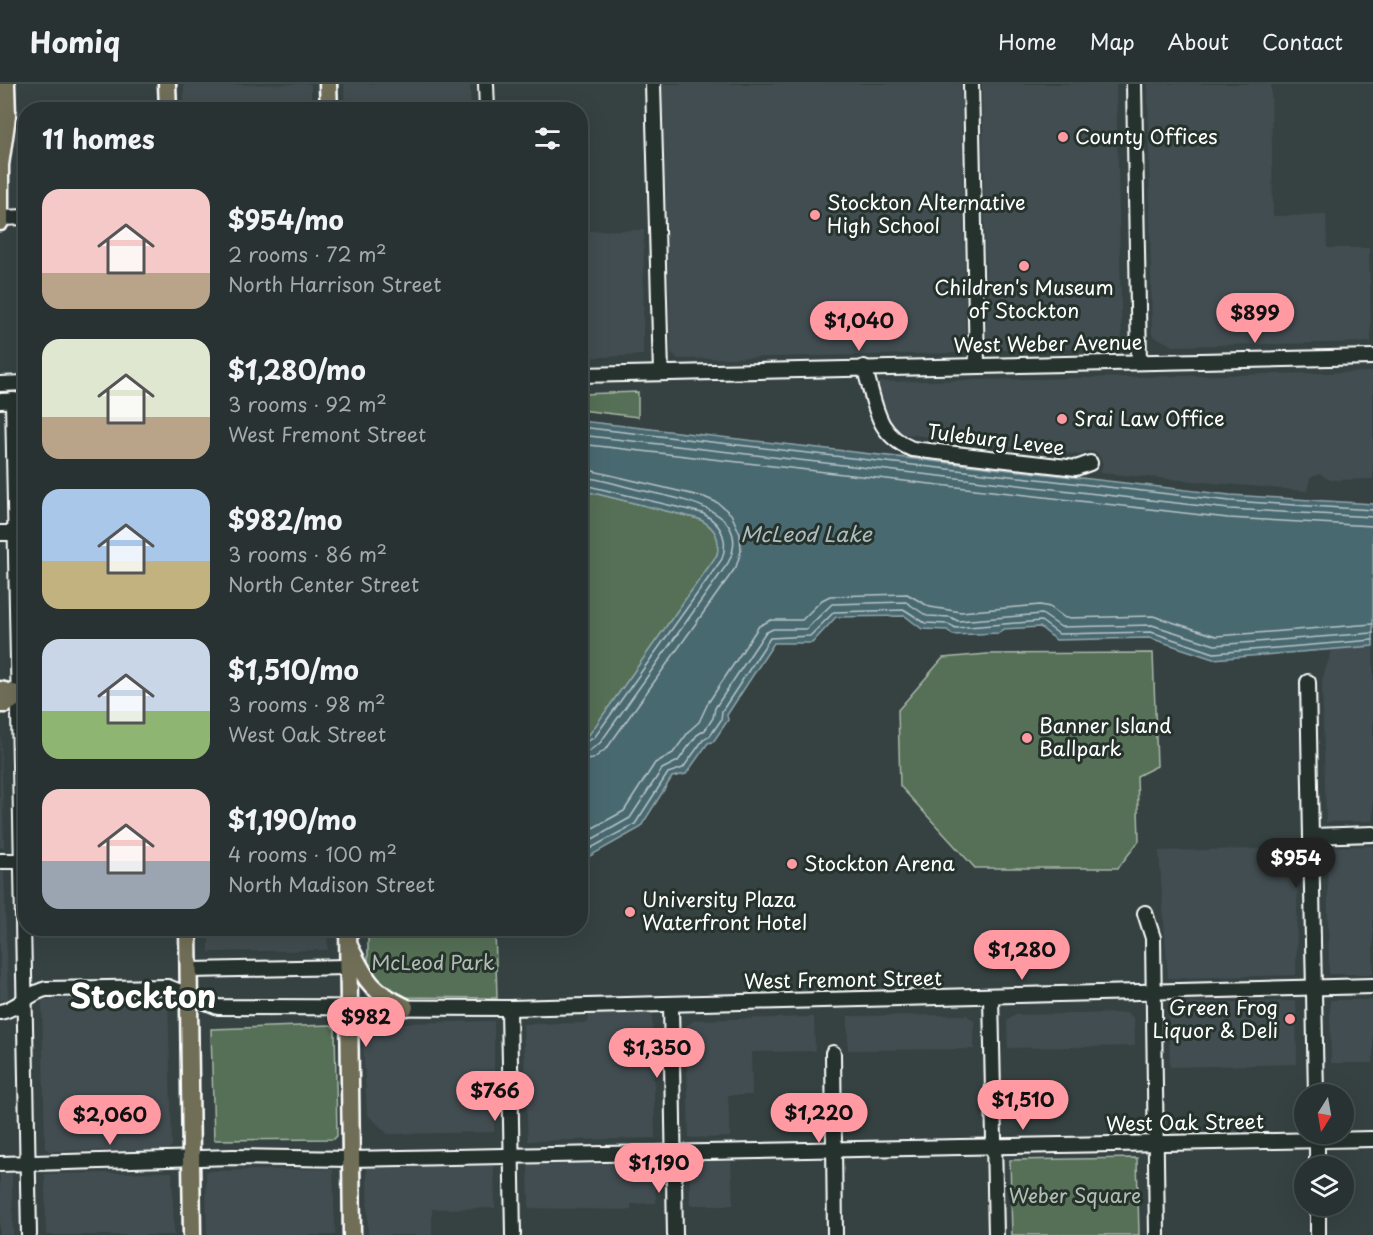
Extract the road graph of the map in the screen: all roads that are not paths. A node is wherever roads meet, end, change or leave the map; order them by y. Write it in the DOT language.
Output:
graph roads {
  1 [pos="6,84"];
  2 [pos="167,84"];
  3 [pos="328,84"];
  4 [pos="486,84"];
  5 [pos="653,84"];
  6 [pos="970,84"];
  7 [pos="1134,84"];
  8 [pos="168,102"];
  9 [pos="329,102"];
  10 [pos="486,102"];
  11 [pos="18,218"];
  12 [pos="1,220"];
  13 [pos="1373,357"];
  14 [pos="1139,362"];
  15 [pos="977,365"];
  16 [pos="864,368"];
  17 [pos="662,373"];
  18 [pos="588,375"];
  19 [pos="18,383"];
  20 [pos="0,384"];
  21 [pos="13,400"];
  22 [pos="18,450"];
  23 [pos="1090,463"];
  24 [pos="18,495"];
  25 [pos="0,533"];
  26 [pos="15,533"];
  27 [pos="18,603"];
  28 [pos="1308,682"];
  29 [pos="0,690"];
  30 [pos="18,695"];
  31 [pos="18,698"];
  32 [pos="0,704"];
  33 [pos="1373,834"];
  34 [pos="1311,836"];
  35 [pos="0,861"];
  36 [pos="18,861"];
  37 [pos="1145,913"];
  38 [pos="25,936"];
  39 [pos="188,936"];
  40 [pos="348,936"];
  41 [pos="348,967"];
  42 [pos="190,970"];
  43 [pos="1373,986"];
  44 [pos="1313,987"];
  45 [pos="1154,991"];
  46 [pos="190,996"];
  47 [pos="991,998"];
  48 [pos="25,1001"];
  49 [pos="671,1004"];
  50 [pos="349,1007"];
  51 [pos="405,1007"];
  52 [pos="509,1008"];
  53 [pos="0,1012"];
  54 [pos="833,1053"];
  55 [pos="1316,1084"];
  56 [pos="1294,1139"];
  57 [pos="1354,1139"];
  58 [pos="1373,1139"];
  59 [pos="1157,1142"];
  60 [pos="994,1147"];
  61 [pos="835,1149"];
  62 [pos="675,1153"];
  63 [pos="511,1155"];
  64 [pos="350,1159"];
  65 [pos="192,1160"];
  66 [pos="0,1164"];
  67 [pos="28,1164"];
  68 [pos="1318,1216"];
  69 [pos="29,1235"];
  70 [pos="192,1235"];
  71 [pos="352,1235"];
  72 [pos="513,1235"];
  73 [pos="675,1235"];
  74 [pos="835,1235"];
  75 [pos="996,1235"];
  76 [pos="1157,1235"];
  77 [pos="1318,1235"];
  1 -- 12 [label="main road"];
  2 -- 8 [label="main road"];
  3 -- 9 [label="main road"];
  4 -- 10 [label="street"];
  5 -- 17 [label="street"];
  6 -- 15 [label="street"];
  7 -- 14 [label="street"];
  11 -- 12 [label="street"];
  13 -- 14 [label="street, West Weber Avenue"];
  14 -- 15 [label="street, West Weber Avenue"];
  15 -- 16 [label="street, West Weber Avenue"];
  16 -- 17 [label="street, West Weber Avenue"];
  16 -- 23 [label="street, Tuleburg Levee"];
  17 -- 18 [label="street, West Weber Avenue"];
  19 -- 20 [label="street"];
  21 -- 22 [label="street"];
  24 -- 26 [label="street"];
  25 -- 26 [label="street"];
  26 -- 27 [label="street"];
  28 -- 34 [label="street"];
  29 -- 30 [label="main road"];
  31 -- 32 [label="main road"];
  33 -- 34 [label="street"];
  34 -- 44 [label="street"];
  35 -- 36 [label="street"];
  37 -- 45 [label="street"];
  38 -- 48 [label="street"];
  39 -- 42 [label="main road"];
  40 -- 41 [label="main road"];
  40 -- 51 [label="main road"];
  41 -- 42 [label="street"];
  41 -- 50 [label="main road"];
  42 -- 46 [label="main road"];
  43 -- 44 [label="street, West Fremont Street"];
  44 -- 45 [label="street, West Fremont Street"];
  44 -- 55 [label="street"];
  45 -- 47 [label="street, West Fremont Street"];
  45 -- 59 [label="street"];
  46 -- 48 [label="street, West Fremont Street"];
  46 -- 50 [label="street, West Fremont Street"];
  46 -- 65 [label="main road"];
  47 -- 49 [label="street, West Fremont Street"];
  47 -- 60 [label="street"];
  48 -- 53 [label="street, West Fremont Street"];
  48 -- 67 [label="street"];
  49 -- 52 [label="street, West Fremont Street"];
  49 -- 62 [label="street"];
  50 -- 51 [label="street, West Fremont Street"];
  50 -- 64 [label="main road"];
  51 -- 52 [label="street, West Fremont Street"];
  52 -- 63 [label="street"];
  54 -- 61 [label="street"];
  56 -- 59 [label="street, West Oak Street"];
  57 -- 58 [label="street, West Oak Street"];
  59 -- 60 [label="street, West Oak Street"];
  59 -- 76 [label="street"];
  60 -- 61 [label="street, West Oak Street"];
  60 -- 75 [label="street"];
  61 -- 62 [label="street, West Oak Street"];
  61 -- 74 [label="street"];
  62 -- 63 [label="street, West Oak Street"];
  62 -- 73 [label="street"];
  63 -- 64 [label="street, West Oak Street"];
  63 -- 72 [label="street"];
  64 -- 65 [label="street, West Oak Street"];
  64 -- 71 [label="main road"];
  65 -- 67 [label="street, West Oak Street"];
  65 -- 70 [label="main road"];
  66 -- 67 [label="street, West Oak Street"];
  67 -- 69 [label="street"];
  68 -- 77 [label="street"];
}
